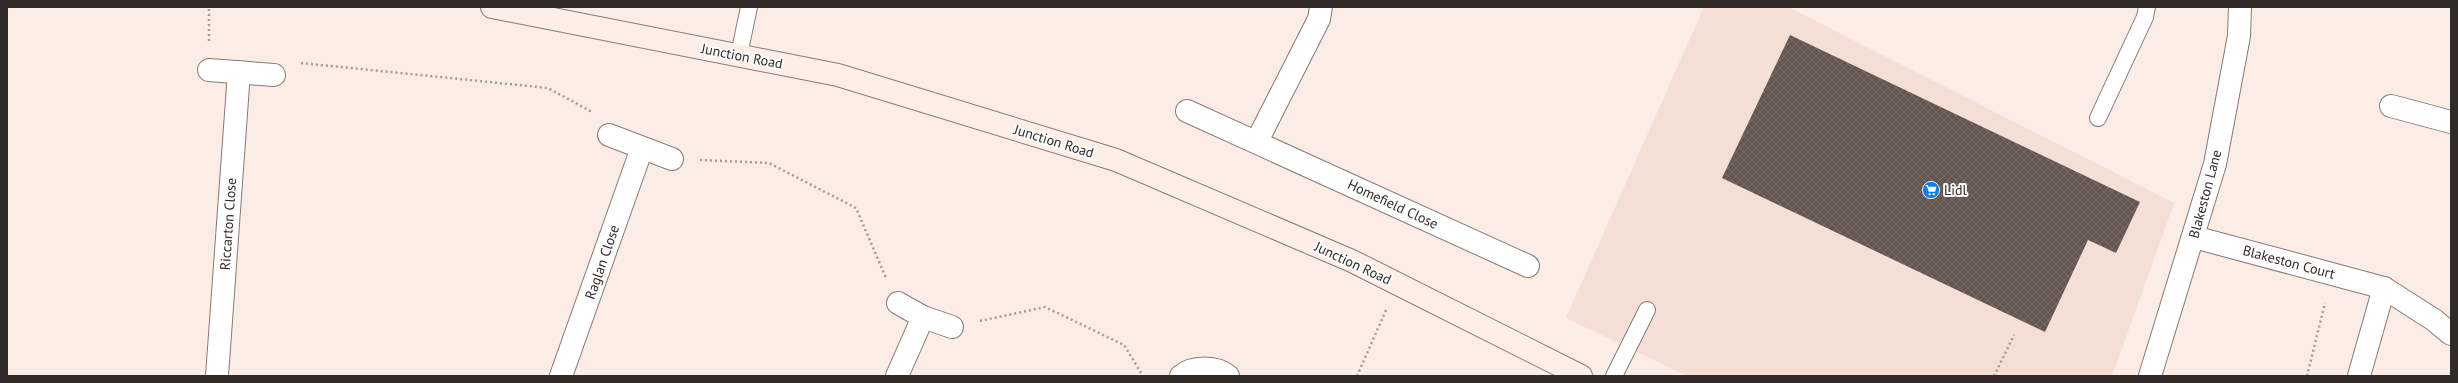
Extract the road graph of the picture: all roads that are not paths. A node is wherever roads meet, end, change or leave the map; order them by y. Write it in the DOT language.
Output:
graph roads {
  1 [pos="492,7"];
  2 [pos="749,7"];
  3 [pos="1321,7"];
  4 [pos="2147,7"];
  5 [pos="2240,7"];
  6 [pos="739,55"];
  7 [pos="209,70"];
  8 [pos="239,72"];
  9 [pos="274,75"];
  10 [pos="2391,106"];
  11 [pos="1187,111"];
  12 [pos="2098,118"];
  13 [pos="2451,122"];
  14 [pos="609,135"];
  15 [pos="1257,141"];
  16 [pos="642,148"];
  17 [pos="672,159"];
  18 [pos="2194,237"];
  19 [pos="1528,266"];
  20 [pos="2384,288"];
  21 [pos="898,303"];
  22 [pos="1647,310"];
  23 [pos="923,317"];
  24 [pos="952,327"];
  25 [pos="2451,334"];
  26 [pos="217,376"];
  27 [pos="561,376"];
  28 [pos="897,376"];
  29 [pos="1181,376"];
  30 [pos="1228,376"];
  31 [pos="1581,376"];
  32 [pos="1614,376"];
  33 [pos="2150,376"];
  34 [pos="2359,376"];
  1 -- 6 [label="main road, Junction Road"];
  2 -- 6 [label="lane"];
  3 -- 15 [label="street"];
  4 -- 12 [label="lane"];
  5 -- 18 [label="street, Blakeston Lane"];
  6 -- 31 [label="main road, Junction Road"];
  7 -- 8 [label="street"];
  8 -- 9 [label="street"];
  8 -- 26 [label="street, Riccarton Close"];
  10 -- 13 [label="street"];
  11 -- 15 [label="street, Homefield Close"];
  14 -- 16 [label="street"];
  15 -- 19 [label="street, Homefield Close"];
  16 -- 17 [label="street"];
  16 -- 27 [label="street, Raglan Close"];
  18 -- 20 [label="street, Blakeston Court"];
  18 -- 33 [label="street, Blakeston Lane"];
  20 -- 25 [label="street, Blakeston Court"];
  20 -- 34 [label="street"];
  21 -- 23 [label="street"];
  22 -- 32 [label="lane"];
  23 -- 24 [label="street"];
  23 -- 28 [label="street"];
  29 -- 30 [label="street"];
}
